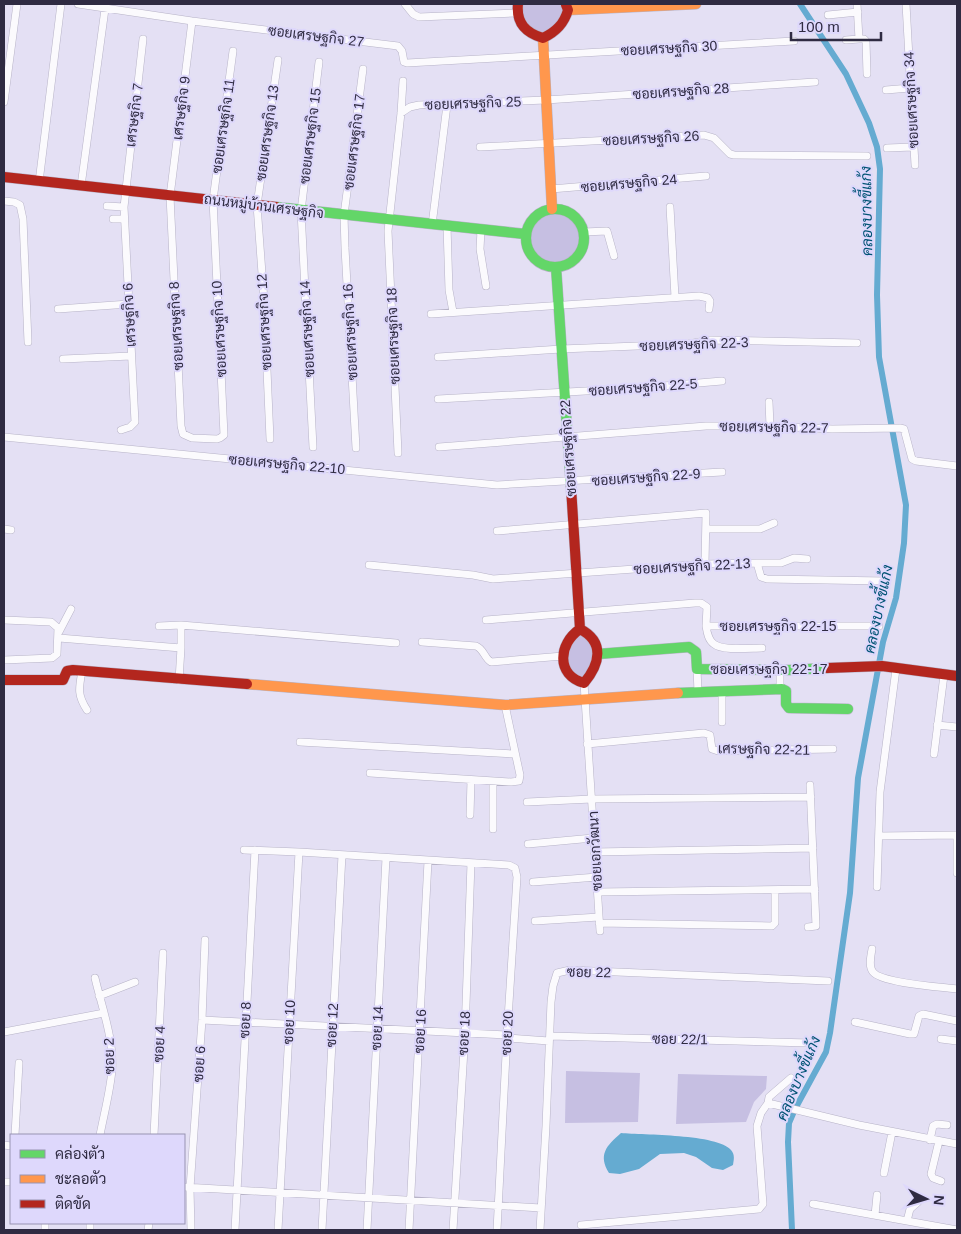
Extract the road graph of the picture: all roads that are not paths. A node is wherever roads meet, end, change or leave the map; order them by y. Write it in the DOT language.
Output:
graph roads {
  1 [pos="17,4"];
  2 [pos="61,4"];
  3 [pos="78,4"];
  4 [pos="405,4"];
  5 [pos="696,4"];
  6 [pos="857,4"];
  7 [pos="906,4"];
  8 [pos="567,7"];
  9 [pos="105,8"];
  10 [pos="517,8"];
  11 [pos="858,12"];
  12 [pos="828,15"];
  13 [pos="192,21"];
  14 [pos="543,38"];
  15 [pos="142,39"];
  16 [pos="859,39"];
  17 [pos="846,40"];
  18 [pos="794,41"];
  19 [pos="7,49"];
  20 [pos="233,51"];
  21 [pos="544,56"];
  22 [pos="278,60"];
  23 [pos="319,62"];
  24 [pos="363,69"];
  25 [pos="868,74"];
  26 [pos="403,81"];
  27 [pos="815,82"];
  28 [pos="5,88"];
  29 [pos="910,88"];
  30 [pos="886,90"];
  31 [pos="546,100"];
  32 [pos="4,102"];
  33 [pos="447,105"];
  34 [pos="401,113"];
  35 [pos="549,144"];
  36 [pos="480,147"];
  37 [pos="913,147"];
  38 [pos="887,148"];
  39 [pos="867,156"];
  40 [pos="914,165"];
  41 [pos="706,176"];
  42 [pos="4,177"];
  43 [pos="39,182"];
  44 [pos="81,186"];
  45 [pos="551,190"];
  46 [pos="125,191"];
  47 [pos="170,196"];
  48 [pos="213,200"];
  49 [pos="4,201"];
  50 [pos="257,205"];
  51 [pos="107,206"];
  52 [pos="670,207"];
  53 [pos="124,208"];
  54 [pos="552,209"];
  55 [pos="301,211"];
  56 [pos="344,216"];
  57 [pos="113,218"];
  58 [pos="124,219"];
  59 [pos="389,220"];
  60 [pos="432,224"];
  61 [pos="448,226"];
  62 [pos="481,230"];
  63 [pos="584,232"];
  64 [pos="525,234"];
  65 [pos="614,256"];
  66 [pos="556,267"];
  67 [pos="486,286"];
  68 [pos="675,297"];
  69 [pos="129,304"];
  70 [pos="558,304"];
  71 [pos="58,309"];
  72 [pos="709,309"];
  73 [pos="453,312"];
  74 [pos="431,314"];
  75 [pos="28,342"];
  76 [pos="857,343"];
  77 [pos="561,349"];
  78 [pos="131,356"];
  79 [pos="438,357"];
  80 [pos="63,359"];
  81 [pos="722,381"];
  82 [pos="564,392"];
  83 [pos="438,399"];
  84 [pos="769,402"];
  85 [pos="770,426"];
  86 [pos="121,430"];
  87 [pos="568,436"];
  88 [pos="4,437"];
  89 [pos="203,438"];
  90 [pos="270,439"];
  91 [pos="313,447"];
  92 [pos="439,447"];
  93 [pos="356,448"];
  94 [pos="398,453"];
  95 [pos="957,466"];
  96 [pos="722,472"];
  97 [pos="570,482"];
  98 [pos="774,523"];
  99 [pos="573,524"];
  100 [pos="707,529"];
  101 [pos="497,531"];
  102 [pos="807,559"];
  103 [pos="757,563"];
  104 [pos="705,564"];
  105 [pos="369,565"];
  106 [pos="576,572"];
  107 [pos="886,581"];
  108 [pos="70,608"];
  109 [pos="579,613"];
  110 [pos="4,620"];
  111 [pos="486,620"];
  112 [pos="181,625"];
  113 [pos="159,626"];
  114 [pos="706,626"];
  115 [pos="878,626"];
  116 [pos="580,629"];
  117 [pos="59,635"];
  118 [pos="422,642"];
  119 [pos="396,643"];
  120 [pos="181,648"];
  121 [pos="762,648"];
  122 [pos="598,654"];
  123 [pos="562,656"];
  124 [pos="4,660"];
  125 [pos="697,669"];
  126 [pos="896,669"];
  127 [pos="780,670"];
  128 [pos="82,671"];
  129 [pos="944,674"];
  130 [pos="957,676"];
  131 [pos="4,680"];
  132 [pos="179,680"];
  133 [pos="584,683"];
  134 [pos="780,689"];
  135 [pos="722,691"];
  136 [pos="698,692"];
  137 [pos="585,698"];
  138 [pos="505,705"];
  139 [pos="848,709"];
  140 [pos="87,710"];
  141 [pos="722,722"];
  142 [pos="937,725"];
  143 [pos="957,727"];
  144 [pos="300,742"];
  145 [pos="587,744"];
  146 [pos="833,750"];
  147 [pos="514,754"];
  148 [pos="934,754"];
  149 [pos="370,773"];
  150 [pos="471,780"];
  151 [pos="493,781"];
  152 [pos="810,785"];
  153 [pos="811,797"];
  154 [pos="592,799"];
  155 [pos="527,802"];
  156 [pos="470,815"];
  157 [pos="493,829"];
  158 [pos="957,835"];
  159 [pos="879,836"];
  160 [pos="593,838"];
  161 [pos="528,844"];
  162 [pos="813,848"];
  163 [pos="244,850"];
  164 [pos="255,850"];
  165 [pos="299,852"];
  166 [pos="594,852"];
  167 [pos="342,855"];
  168 [pos="386,858"];
  169 [pos="428,861"];
  170 [pos="471,863"];
  171 [pos="957,873"];
  172 [pos="597,877"];
  173 [pos="533,882"];
  174 [pos="877,888"];
  175 [pos="815,889"];
  176 [pos="775,890"];
  177 [pos="598,892"];
  178 [pos="535,921"];
  179 [pos="599,924"];
  180 [pos="808,926"];
  181 [pos="205,940"];
  182 [pos="872,949"];
  183 [pos="163,953"];
  184 [pos="95,978"];
  185 [pos="828,981"];
  186 [pos="135,982"];
  187 [pos="957,989"];
  188 [pos="99,996"];
  189 [pos="104,1013"];
  190 [pos="202,1020"];
  191 [pos="957,1021"];
  192 [pos="245,1022"];
  193 [pos="855,1022"];
  194 [pos="289,1023"];
  195 [pos="332,1025"];
  196 [pos="377,1028"];
  197 [pos="420,1031"];
  198 [pos="4,1032"];
  199 [pos="465,1033"];
  200 [pos="507,1036"];
  201 [pos="550,1038"];
  202 [pos="941,1039"];
  203 [pos="957,1041"];
  204 [pos="810,1043"];
  205 [pos="19,1063"];
  206 [pos="791,1078"];
  207 [pos="768,1103"];
  208 [pos="947,1125"];
  209 [pos="892,1132"];
  210 [pos="14,1134"];
  211 [pos="100,1134"];
  212 [pos="154,1134"];
  213 [pos="930,1140"];
  214 [pos="939,1141"];
  215 [pos="957,1144"];
  216 [pos="884,1173"];
  217 [pos="941,1181"];
  218 [pos="187,1188"];
  219 [pos="237,1190"];
  220 [pos="280,1193"];
  221 [pos="324,1195"];
  222 [pos="877,1195"];
  223 [pos="369,1197"];
  224 [pos="411,1201"];
  225 [pos="918,1202"];
  226 [pos="454,1204"];
  227 [pos="813,1204"];
  228 [pos="498,1206"];
  229 [pos="541,1208"];
  230 [pos="875,1215"];
  231 [pos="907,1221"];
  232 [pos="581,1225"];
  233 [pos="190,1230"];
  234 [pos="235,1230"];
  235 [pos="278,1230"];
  236 [pos="322,1230"];
  237 [pos="367,1230"];
  238 [pos="409,1230"];
  239 [pos="453,1230"];
  240 [pos="497,1230"];
  241 [pos="540,1230"];
  242 [pos="957,1230"];
  1 -- 19 [label="street"];
  2 -- 43 [label="street"];
  3 -- 9 [label="street, ซอยเศรษฐกิจ 27"];
  4 -- 10 [label="street"];
  5 -- 8 [label="street"];
  6 -- 11 [label="street"];
  7 -- 29 [label="street, ซอยเศรษฐกิจ 34"];
  8 -- 14 [label="street"];
  9 -- 13 [label="street, ซอยเศรษฐกิจ 27"];
  9 -- 44 [label="street"];
  10 -- 14 [label="street"];
  11 -- 12 [label="street"];
  11 -- 16 [label="street"];
  13 -- 21 [label="street, ซอยเศรษฐกิจ 27"];
  13 -- 47 [label="street, เศรษฐกิจ 9"];
  14 -- 21 [label="street"];
  15 -- 46 [label="street, เศรษฐกิจ 7"];
  16 -- 17 [label="street"];
  16 -- 25 [label="street"];
  18 -- 21 [label="street, ซอยเศรษฐกิจ 30"];
  19 -- 28 [label="street"];
  20 -- 48 [label="street, ซอยเศรษฐกิจ 11"];
  21 -- 31 [label="street"];
  22 -- 50 [label="street, ซอยเศรษฐกิจ 13"];
  23 -- 55 [label="street, ซอยเศรษฐกิจ 15"];
  24 -- 56 [label="street, ซอยเศรษฐกิจ 17"];
  26 -- 34 [label="street, ซอยเศรษฐกิจ 18"];
  27 -- 31 [label="street, ซอยเศรษฐกิจ 28"];
  28 -- 32 [label="street"];
  29 -- 30 [label="street"];
  29 -- 37 [label="street, ซอยเศรษฐกิจ 34"];
  31 -- 33 [label="street, ซอยเศรษฐกิจ 25"];
  31 -- 35 [label="street"];
  33 -- 34 [label="street, ซอยเศรษฐกิจ 25"];
  33 -- 60 [label="street"];
  34 -- 59 [label="street, ซอยเศรษฐกิจ 18"];
  35 -- 36 [label="street, ซอยเศรษฐกิจ 26"];
  35 -- 39 [label="street, ซอยเศรษฐกิจ 26"];
  35 -- 45 [label="street"];
  37 -- 38 [label="street"];
  37 -- 40 [label="street, ซอยเศรษฐกิจ 34"];
  41 -- 45 [label="street, ซอยเศรษฐกิจ 24"];
  42 -- 43 [label="street, ถนนหมู่บ้านเศรษฐกิจ"];
  43 -- 44 [label="street, ถนนหมู่บ้านเศรษฐกิจ"];
  44 -- 46 [label="street, ถนนหมู่บ้านเศรษฐกิจ"];
  45 -- 54 [label="street"];
  46 -- 47 [label="street, ถนนหมู่บ้านเศรษฐกิจ"];
  46 -- 53 [label="street, เศรษฐกิจ 6"];
  47 -- 48 [label="street, ถนนหมู่บ้านเศรษฐกิจ"];
  47 -- 89 [label="street, ซอยเศรษฐกิจ 8"];
  48 -- 50 [label="street, ถนนหมู่บ้านเศรษฐกิจ"];
  48 -- 89 [label="street, ซอยเศรษฐกิจ 10"];
  49 -- 75 [label="street"];
  50 -- 55 [label="street, ถนนหมู่บ้านเศรษฐกิจ"];
  50 -- 90 [label="street, ซอยเศรษฐกิจ 12"];
  51 -- 53 [label="street"];
  52 -- 68 [label="street"];
  53 -- 58 [label="street, เศรษฐกิจ 6"];
  54 -- 63 [label="street"];
  54 -- 64 [label="street"];
  55 -- 56 [label="street, ถนนหมู่บ้านเศรษฐกิจ"];
  55 -- 91 [label="street, ซอยเศรษฐกิจ 14"];
  56 -- 59 [label="street, ถนนหมู่บ้านเศรษฐกิจ"];
  56 -- 93 [label="street, ซอยเศรษฐกิจ 16"];
  57 -- 58 [label="street"];
  58 -- 69 [label="street, เศรษฐกิจ 6"];
  59 -- 60 [label="street, ถนนหมู่บ้านเศรษฐกิจ"];
  59 -- 94 [label="street, ซอยเศรษฐกิจ 18"];
  60 -- 61 [label="street, ถนนหมู่บ้านเศรษฐกิจ"];
  61 -- 62 [label="street, ถนนหมู่บ้านเศรษฐกิจ"];
  61 -- 73 [label="street"];
  62 -- 64 [label="street, ถนนหมู่บ้านเศรษฐกิจ"];
  62 -- 67 [label="street"];
  63 -- 65 [label="street"];
  63 -- 66 [label="street"];
  64 -- 66 [label="street"];
  66 -- 70 [label="street, ซอยเศรษฐกิจ 22"];
  68 -- 70 [label="street"];
  68 -- 72 [label="street"];
  69 -- 71 [label="street"];
  69 -- 78 [label="street, เศรษฐกิจ 6"];
  70 -- 73 [label="street"];
  70 -- 77 [label="street, ซอยเศรษฐกิจ 22"];
  73 -- 74 [label="street"];
  76 -- 77 [label="street, ซอยเศรษฐกิจ 22-3"];
  77 -- 79 [label="street, ซอยเศรษฐกิจ 22-3"];
  77 -- 82 [label="street, ซอยเศรษฐกิจ 22"];
  78 -- 80 [label="street"];
  78 -- 86 [label="street, เศรษฐกิจ 6"];
  81 -- 82 [label="street, ซอยเศรษฐกิจ 22-5"];
  82 -- 83 [label="street, ซอยเศรษฐกิจ 22-5"];
  82 -- 87 [label="street, ซอยเศรษฐกิจ 22"];
  84 -- 85 [label="street"];
  85 -- 87 [label="street, ซอยเศรษฐกิจ 22-7"];
  85 -- 95 [label="street, ซอยเศรษฐกิจ 22-7"];
  87 -- 92 [label="street, ซอยเศรษฐกิจ 22-7"];
  87 -- 97 [label="street, ซอยเศรษฐกิจ 22"];
  88 -- 97 [label="street, ซอยเศรษฐกิจ 22-10"];
  96 -- 97 [label="street, ซอยเศรษฐกิจ 22-9"];
  97 -- 99 [label="street, ซอยเศรษฐกิจ 22"];
  98 -- 100 [label="street"];
  99 -- 100 [label="street"];
  99 -- 101 [label="street"];
  99 -- 106 [label="street, ซอยเศรษฐกิจ 22"];
  100 -- 104 [label="street"];
  102 -- 103 [label="street"];
  103 -- 104 [label="street, ซอยเศรษฐกิจ 22-13"];
  103 -- 107 [label="street, ซอยเศรษฐกิจ 22-13"];
  104 -- 106 [label="street, ซอยเศรษฐกิจ 22-13"];
  105 -- 106 [label="street, ซอยเศรษฐกิจ 22-13"];
  106 -- 109 [label="street, ซอยเศรษฐกิจ 22"];
  108 -- 117 [label="street"];
  109 -- 111 [label="street"];
  109 -- 114 [label="street, ซอยเศรษฐกิจ 22-15"];
  109 -- 116 [label="street, ซอยเศรษฐกิจ 22"];
  110 -- 117 [label="street"];
  112 -- 113 [label="street"];
  112 -- 119 [label="street"];
  112 -- 120 [label="street"];
  114 -- 115 [label="street, ซอยเศรษฐกิจ 22-15"];
  114 -- 121 [label="street"];
  116 -- 122 [label="street"];
  116 -- 123 [label="street"];
  117 -- 120 [label="street"];
  117 -- 124 [label="street"];
  118 -- 123 [label="street"];
  120 -- 132 [label="street"];
  122 -- 125 [label="street, ซอยเศรษฐกิจ 22-17"];
  122 -- 133 [label="street"];
  123 -- 133 [label="street"];
  125 -- 127 [label="street, ซอยเศรษฐกิจ 22-17"];
  125 -- 136 [label="street"];
  126 -- 127 [label="street, ซอยเศรษฐกิจ 22-17"];
  126 -- 129 [label="street, ซอยเศรษฐกิจ 22-17"];
  126 -- 159 [label="street"];
  127 -- 134 [label="street"];
  128 -- 131 [label="street"];
  128 -- 132 [label="street"];
  128 -- 140 [label="street"];
  129 -- 130 [label="street, ซอยเศรษฐกิจ 22-17"];
  129 -- 142 [label="street"];
  132 -- 138 [label="street"];
  133 -- 137 [label="street"];
  134 -- 135 [label="street"];
  134 -- 139 [label="street"];
  135 -- 136 [label="street"];
  135 -- 141 [label="street"];
  136 -- 137 [label="street"];
  137 -- 138 [label="street"];
  137 -- 145 [label="street"];
  138 -- 147 [label="street"];
  142 -- 143 [label="street"];
  142 -- 148 [label="street"];
  144 -- 147 [label="street"];
  145 -- 146 [label="street, เศรษฐกิจ 22-21"];
  145 -- 154 [label="street, ซอยเอกวัฒนา"];
  147 -- 151 [label="street"];
  149 -- 150 [label="street"];
  150 -- 151 [label="street"];
  150 -- 156 [label="street"];
  151 -- 157 [label="street"];
  152 -- 153 [label="street"];
  153 -- 154 [label="street"];
  153 -- 162 [label="street"];
  154 -- 155 [label="street"];
  154 -- 160 [label="street, ซอยเอกวัฒนา"];
  158 -- 159 [label="street"];
  158 -- 171 [label="street"];
  159 -- 174 [label="street"];
  160 -- 161 [label="street"];
  160 -- 166 [label="street, ซอยเอกวัฒนา"];
  162 -- 166 [label="street"];
  162 -- 175 [label="street"];
  163 -- 164 [label="street"];
  164 -- 165 [label="street"];
  164 -- 192 [label="street, ซอย 8"];
  165 -- 167 [label="street"];
  165 -- 194 [label="street, ซอย 10"];
  166 -- 172 [label="street, ซอยเอกวัฒนา"];
  167 -- 168 [label="street"];
  167 -- 195 [label="street, ซอย 12"];
  168 -- 169 [label="street"];
  168 -- 196 [label="street, ซอย 14"];
  169 -- 170 [label="street"];
  169 -- 197 [label="street, ซอย 16"];
  170 -- 199 [label="street, ซอย 18"];
  170 -- 200 [label="street, ซอย 20"];
  172 -- 173 [label="street"];
  172 -- 177 [label="street, ซอยเอกวัฒนา"];
  175 -- 176 [label="street"];
  175 -- 180 [label="street"];
  176 -- 177 [label="street"];
  176 -- 179 [label="street"];
  177 -- 179 [label="street, ซอยเอกวัฒนา"];
  178 -- 179 [label="street"];
  181 -- 190 [label="street, ซอย 6"];
  182 -- 187 [label="street"];
  183 -- 212 [label="street, ซอย 4"];
  184 -- 188 [label="street, ซอย 2"];
  185 -- 201 [label="street, ซอย 22"];
  186 -- 188 [label="street"];
  188 -- 189 [label="street, ซอย 2"];
  189 -- 198 [label="street"];
  189 -- 211 [label="street, ซอย 2"];
  190 -- 192 [label="street, ซอย 22/1"];
  190 -- 218 [label="street, ซอย 6"];
  191 -- 193 [label="street"];
  192 -- 194 [label="street, ซอย 22/1"];
  192 -- 219 [label="street, ซอย 8"];
  194 -- 195 [label="street, ซอย 22/1"];
  194 -- 220 [label="street, ซอย 10"];
  195 -- 196 [label="street, ซอย 22/1"];
  195 -- 221 [label="street, ซอย 12"];
  196 -- 197 [label="street, ซอย 22/1"];
  196 -- 223 [label="street, ซอย 14"];
  197 -- 199 [label="street, ซอย 22/1"];
  197 -- 224 [label="street, ซอย 16"];
  199 -- 200 [label="street, ซอย 22/1"];
  199 -- 226 [label="street, ซอย 18"];
  200 -- 201 [label="street, ซอย 22/1"];
  200 -- 228 [label="street, ซอย 20"];
  201 -- 204 [label="street, ซอย 22/1"];
  201 -- 229 [label="street, ซอย 22"];
  202 -- 203 [label="street"];
  205 -- 210 [label="street"];
  206 -- 207 [label="street"];
  207 -- 209 [label="street"];
  207 -- 232 [label="street"];
  208 -- 213 [label="street"];
  209 -- 213 [label="street"];
  209 -- 216 [label="street"];
  213 -- 214 [label="street"];
  214 -- 215 [label="street"];
  214 -- 217 [label="street"];
  218 -- 219 [label="street"];
  218 -- 233 [label="street, ซอย 6"];
  219 -- 220 [label="street"];
  219 -- 234 [label="street, ซอย 8"];
  220 -- 221 [label="street"];
  220 -- 235 [label="street, ซอย 10"];
  221 -- 223 [label="street"];
  221 -- 236 [label="street, ซอย 12"];
  222 -- 230 [label="street"];
  223 -- 224 [label="street"];
  223 -- 237 [label="street, ซอย 14"];
  224 -- 226 [label="street"];
  224 -- 238 [label="street, ซอย 16"];
  225 -- 231 [label="street"];
  226 -- 228 [label="street"];
  226 -- 239 [label="street, ซอย 18"];
  227 -- 230 [label="street"];
  228 -- 229 [label="street"];
  228 -- 240 [label="street, ซอย 20"];
  229 -- 241 [label="street, ซอย 22"];
  230 -- 231 [label="street"];
  231 -- 242 [label="street"];
}
